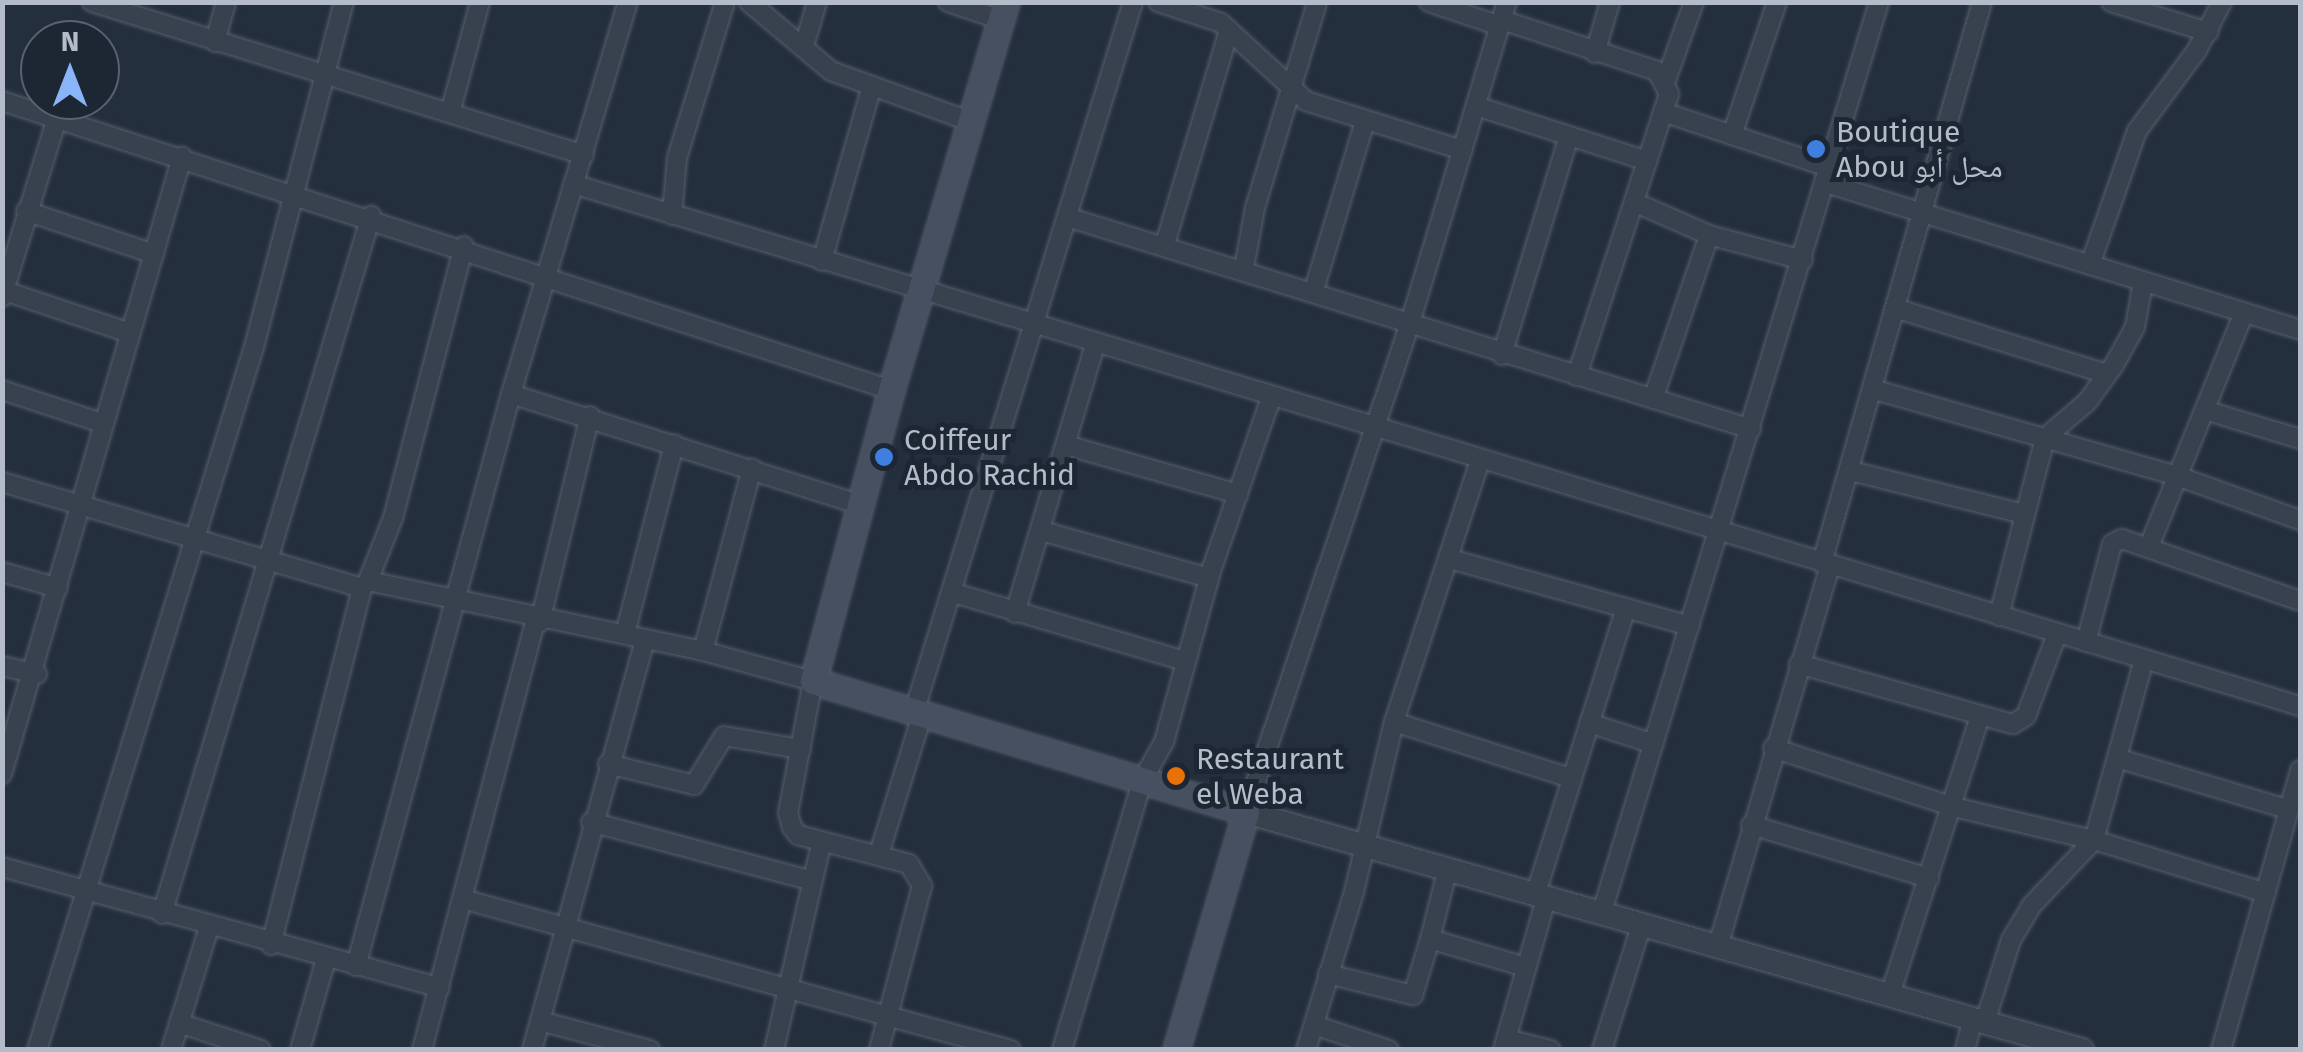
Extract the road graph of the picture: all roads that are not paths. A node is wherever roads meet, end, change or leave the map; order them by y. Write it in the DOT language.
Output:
graph roads {
  1 [pos="92,2"];
  2 [pos="226,2"];
  3 [pos="344,2"];
  4 [pos="480,2"];
  5 [pos="628,2"];
  6 [pos="724,2"];
  7 [pos="749,2"];
  8 [pos="817,2"];
  9 [pos="948,2"];
  10 [pos="1133,2"];
  11 [pos="1158,2"];
  12 [pos="1317,2"];
  13 [pos="1429,2"];
  14 [pos="1610,2"];
  15 [pos="1694,2"];
  16 [pos="1777,2"];
  17 [pos="1879,2"];
  18 [pos="1982,2"];
  19 [pos="2111,2"];
  20 [pos="2222,2"];
  21 [pos="138,9"];
  22 [pos="1004,11"];
  23 [pos="1503,16"];
  24 [pos="1229,30"];
  25 [pos="2208,32"];
  26 [pos="215,42"];
  27 [pos="804,46"];
  28 [pos="1595,53"];
  29 [pos="324,79"];
  30 [pos="1666,80"];
  31 [pos="872,88"];
  32 [pos="1288,92"];
  33 [pos="1476,106"];
  34 [pos="1664,112"];
  35 [pos="450,113"];
  36 [pos="56,120"];
  37 [pos="63,120"];
  38 [pos="972,122"];
  39 [pos="1364,124"];
  40 [pos="1732,135"];
  41 [pos="1569,136"];
  42 [pos="1462,150"];
  43 [pos="584,156"];
  44 [pos="182,157"];
  45 [pos="1648,161"];
  46 [pos="1829,175"];
  47 [pos="573,184"];
  48 [pos="292,192"];
  49 [pos="1634,202"];
  50 [pos="26,211"];
  51 [pos="1924,214"];
  52 [pos="672,215"];
  53 [pos="371,216"];
  54 [pos="1067,217"];
  55 [pos="1709,235"];
  56 [pos="1165,244"];
  57 [pos="464,246"];
  58 [pos="154,254"];
  59 [pos="1802,260"];
  60 [pos="822,261"];
  61 [pos="2090,265"];
  62 [pos="1244,268"];
  63 [pos="546,274"];
  64 [pos="2143,282"];
  65 [pos="1314,290"];
  66 [pos="923,292"];
  67 [pos="4,294"];
  68 [pos="1898,308"];
  69 [pos="2244,313"];
  70 [pos="1410,323"];
  71 [pos="1033,326"];
  72 [pos="2300,330"];
  73 [pos="130,333"];
  74 [pos="1095,344"];
  75 [pos="1502,355"];
  76 [pos="2107,374"];
  77 [pos="1577,376"];
  78 [pos="1872,389"];
  79 [pos="2,390"];
  80 [pos="890,390"];
  81 [pos="511,394"];
  82 [pos="1271,398"];
  83 [pos="1653,399"];
  84 [pos="2208,411"];
  85 [pos="590,416"];
  86 [pos="102,423"];
  87 [pos="1374,429"];
  88 [pos="1751,429"];
  89 [pos="2045,438"];
  90 [pos="2300,439"];
  91 [pos="674,444"];
  92 [pos="1069,446"];
  93 [pos="1480,461"];
  94 [pos="752,468"];
  95 [pos="1852,471"];
  96 [pos="2177,476"];
  97 [pos="2,482"];
  98 [pos="1238,494"];
  99 [pos="860,505"];
  100 [pos="79,506"];
  101 [pos="2023,514"];
  102 [pos="2300,520"];
  103 [pos="1042,530"];
  104 [pos="1719,532"];
  105 [pos="190,542"];
  106 [pos="2150,544"];
  107 [pos="1450,559"];
  108 [pos="1826,564"];
  109 [pos="270,565"];
  110 [pos="2,572"];
  111 [pos="1209,578"];
  112 [pos="365,585"];
  113 [pos="58,588"];
  114 [pos="954,593"];
  115 [pos="2300,601"];
  116 [pos="458,604"];
  117 [pos="1626,608"];
  118 [pos="1015,613"];
  119 [pos="1999,616"];
  120 [pos="537,621"];
  121 [pos="1690,626"];
  122 [pos="625,634"];
  123 [pos="2057,634"];
  124 [pos="645,640"];
  125 [pos="2086,642"];
  126 [pos="704,651"];
  127 [pos="2144,660"];
  128 [pos="1185,661"];
  129 [pos="1799,664"];
  130 [pos="2,666"];
  131 [pos="37,674"];
  132 [pos="813,681"];
  133 [pos="2300,706"];
  134 [pos="918,713"];
  135 [pos="1979,718"];
  136 [pos="1394,722"];
  137 [pos="1589,723"];
  138 [pos="1654,744"];
  139 [pos="1773,748"];
  140 [pos="801,749"];
  141 [pos="2120,759"];
  142 [pos="608,764"];
  143 [pos="2300,770"];
  144 [pos="2,774"];
  145 [pos="1571,778"];
  146 [pos="1143,779"];
  147 [pos="1954,806"];
  148 [pos="2286,809"];
  149 [pos="1246,812"];
  150 [pos="591,822"];
  151 [pos="1751,826"];
  152 [pos="2094,840"];
  153 [pos="822,841"];
  154 [pos="1364,843"];
  155 [pos="879,854"];
  156 [pos="2,867"];
  157 [pos="1448,868"];
  158 [pos="1929,878"];
  159 [pos="812,880"];
  160 [pos="82,891"];
  161 [pos="1541,894"];
  162 [pos="2266,894"];
  163 [pos="466,900"];
  164 [pos="1602,912"];
  165 [pos="162,914"];
  166 [pos="1642,923"];
  167 [pos="209,928"];
  168 [pos="565,932"];
  169 [pos="1430,939"];
  170 [pos="271,945"];
  171 [pos="1718,946"];
  172 [pos="326,959"];
  173 [pos="356,966"];
  174 [pos="1526,967"];
  175 [pos="1328,974"];
  176 [pos="440,988"];
  177 [pos="789,991"];
  178 [pos="1890,995"];
  179 [pos="888,1016"];
  180 [pos="540,1021"];
  181 [pos="1979,1021"];
  182 [pos="179,1023"];
  183 [pos="1314,1024"];
  184 [pos="1504,1044"];
  185 [pos="2078,1049"];
  186 [pos="37,1050"];
  187 [pos="171,1050"];
  188 [pos="261,1050"];
  189 [pos="300,1050"];
  190 [pos="422,1050"];
  191 [pos="532,1050"];
  192 [pos="650,1050"];
  193 [pos="774,1050"];
  194 [pos="880,1050"];
  195 [pos="1011,1050"];
  196 [pos="1062,1050"];
  197 [pos="1176,1050"];
  198 [pos="1306,1050"];
  199 [pos="1389,1050"];
  200 [pos="1550,1050"];
  201 [pos="1602,1050"];
  202 [pos="1965,1050"];
  203 [pos="2221,1050"];
  1 -- 21 [label="street"];
  2 -- 26 [label="street"];
  3 -- 29 [label="street"];
  4 -- 35 [label="street"];
  5 -- 43 [label="street"];
  6 -- 52 [label="street"];
  7 -- 27 [label="street"];
  8 -- 27 [label="street"];
  9 -- 22 [label="street"];
  10 -- 54 [label="street"];
  11 -- 24 [label="street"];
  12 -- 32 [label="street"];
  13 -- 23 [label="street"];
  14 -- 28 [label="street"];
  15 -- 30 [label="street"];
  16 -- 40 [label="street"];
  17 -- 46 [label="street"];
  18 -- 51 [label="street"];
  19 -- 25 [label="street"];
  20 -- 25 [label="street"];
  21 -- 26 [label="street"];
  22 -- 38 [label="main road"];
  23 -- 28 [label="street"];
  23 -- 33 [label="street"];
  24 -- 32 [label="street"];
  24 -- 56 [label="street"];
  25 -- 61 [label="street"];
  26 -- 29 [label="street"];
  27 -- 31 [label="street"];
  28 -- 30 [label="street"];
  29 -- 35 [label="street"];
  29 -- 48 [label="street"];
  30 -- 34 [label="street"];
  31 -- 38 [label="street"];
  31 -- 60 [label="street"];
  32 -- 39 [label="street"];
  32 -- 62 [label="street"];
  33 -- 41 [label="street"];
  33 -- 42 [label="street"];
  34 -- 40 [label="street"];
  34 -- 45 [label="street"];
  35 -- 43 [label="street"];
  36 -- 50 [label="street"];
  37 -- 44 [label="street"];
  38 -- 66 [label="main road"];
  39 -- 42 [label="street"];
  39 -- 65 [label="street"];
  40 -- 46 [label="street"];
  41 -- 45 [label="street"];
  41 -- 75 [label="street"];
  42 -- 70 [label="street"];
  43 -- 47 [label="street"];
  44 -- 48 [label="street"];
  44 -- 58 [label="street"];
  45 -- 49 [label="street"];
  46 -- 51 [label="street"];
  46 -- 59 [label="street"];
  47 -- 52 [label="street"];
  47 -- 63 [label="street"];
  48 -- 53 [label="street"];
  48 -- 105 [label="street"];
  49 -- 55 [label="street"];
  49 -- 77 [label="street"];
  50 -- 58 [label="street"];
  50 -- 67 [label="street"];
  51 -- 61 [label="street"];
  51 -- 68 [label="street"];
  52 -- 60 [label="street"];
  53 -- 57 [label="street"];
  53 -- 109 [label="street"];
  54 -- 56 [label="street"];
  54 -- 71 [label="street"];
  55 -- 59 [label="street"];
  55 -- 83 [label="street"];
  56 -- 62 [label="street"];
  57 -- 63 [label="street"];
  57 -- 112 [label="street"];
  58 -- 73 [label="street"];
  59 -- 88 [label="street"];
  60 -- 66 [label="street"];
  61 -- 64 [label="street"];
  62 -- 65 [label="street"];
  63 -- 80 [label="street"];
  63 -- 81 [label="street"];
  64 -- 69 [label="street"];
  64 -- 76 [label="street"];
  65 -- 70 [label="street"];
  66 -- 71 [label="street"];
  66 -- 80 [label="main road"];
  67 -- 73 [label="street"];
  68 -- 76 [label="street"];
  68 -- 78 [label="street"];
  69 -- 72 [label="street"];
  69 -- 84 [label="street"];
  70 -- 75 [label="street"];
  70 -- 87 [label="street"];
  71 -- 74 [label="street"];
  71 -- 114 [label="street"];
  73 -- 86 [label="street"];
  74 -- 82 [label="street"];
  74 -- 92 [label="street"];
  75 -- 77 [label="street"];
  76 -- 89 [label="street"];
  77 -- 83 [label="street"];
  78 -- 89 [label="street"];
  78 -- 95 [label="street"];
  79 -- 86 [label="street"];
  80 -- 99 [label="main road"];
  81 -- 85 [label="street"];
  81 -- 116 [label="street"];
  82 -- 87 [label="street"];
  82 -- 98 [label="street"];
  83 -- 88 [label="street"];
  84 -- 90 [label="street"];
  84 -- 96 [label="street"];
  85 -- 91 [label="street"];
  85 -- 120 [label="street"];
  86 -- 100 [label="street"];
  87 -- 93 [label="street"];
  87 -- 149 [label="street"];
  88 -- 104 [label="street"];
  89 -- 96 [label="street"];
  89 -- 101 [label="street"];
  91 -- 94 [label="street"];
  91 -- 122 [label="street"];
  92 -- 98 [label="street"];
  92 -- 103 [label="street"];
  93 -- 104 [label="street"];
  93 -- 107 [label="street"];
  94 -- 99 [label="street"];
  94 -- 126 [label="street"];
  95 -- 101 [label="street"];
  95 -- 108 [label="street"];
  96 -- 102 [label="street"];
  96 -- 106 [label="street"];
  97 -- 100 [label="street"];
  98 -- 111 [label="street"];
  99 -- 132 [label="main road"];
  100 -- 105 [label="street"];
  100 -- 113 [label="street"];
  101 -- 119 [label="street"];
  103 -- 111 [label="street"];
  103 -- 118 [label="street"];
  104 -- 108 [label="street"];
  104 -- 121 [label="street"];
  105 -- 109 [label="street"];
  105 -- 160 [label="street"];
  106 -- 115 [label="street"];
  106 -- 125 [label="street"];
  107 -- 117 [label="street"];
  107 -- 136 [label="street"];
  108 -- 119 [label="street"];
  108 -- 129 [label="street"];
  109 -- 112 [label="street"];
  109 -- 165 [label="street"];
  110 -- 113 [label="street"];
  111 -- 128 [label="street"];
  112 -- 116 [label="street"];
  112 -- 170 [label="street"];
  113 -- 131 [label="street"];
  114 -- 118 [label="street"];
  114 -- 134 [label="street"];
  116 -- 120 [label="street"];
  116 -- 173 [label="street"];
  117 -- 121 [label="street"];
  117 -- 137 [label="street"];
  118 -- 128 [label="street"];
  119 -- 123 [label="street"];
  120 -- 122 [label="street"];
  120 -- 163 [label="street"];
  121 -- 138 [label="street"];
  122 -- 124 [label="street"];
  123 -- 125 [label="street"];
  123 -- 135 [label="street"];
  124 -- 126 [label="street"];
  124 -- 142 [label="street"];
  125 -- 127 [label="street"];
  126 -- 132 [label="street"];
  127 -- 133 [label="street"];
  127 -- 141 [label="street"];
  128 -- 146 [label="street"];
  129 -- 135 [label="street"];
  129 -- 139 [label="street"];
  130 -- 131 [label="street"];
  131 -- 144 [label="street"];
  132 -- 134 [label="main road"];
  132 -- 140 [label="street"];
  134 -- 146 [label="main road"];
  134 -- 155 [label="street"];
  135 -- 147 [label="street"];
  136 -- 145 [label="street"];
  136 -- 154 [label="street"];
  137 -- 138 [label="street"];
  137 -- 145 [label="street"];
  138 -- 164 [label="street"];
  139 -- 147 [label="street"];
  139 -- 151 [label="street"];
  140 -- 142 [label="street"];
  140 -- 153 [label="street"];
  141 -- 148 [label="street"];
  141 -- 152 [label="street"];
  142 -- 150 [label="street"];
  143 -- 148 [label="street"];
  145 -- 161 [label="street"];
  146 -- 149 [label="main road"];
  146 -- 196 [label="street"];
  147 -- 152 [label="street"];
  147 -- 158 [label="street"];
  148 -- 162 [label="street"];
  149 -- 154 [label="street"];
  149 -- 197 [label="main road"];
  150 -- 159 [label="street"];
  150 -- 168 [label="street"];
  151 -- 158 [label="street"];
  151 -- 171 [label="street"];
  152 -- 162 [label="street"];
  152 -- 181 [label="street"];
  153 -- 155 [label="street"];
  153 -- 159 [label="street"];
  154 -- 157 [label="street"];
  154 -- 175 [label="street"];
  155 -- 179 [label="street"];
  156 -- 160 [label="street"];
  157 -- 161 [label="street"];
  157 -- 169 [label="street"];
  158 -- 178 [label="street"];
  159 -- 177 [label="street"];
  160 -- 165 [label="street"];
  160 -- 186 [label="street"];
  161 -- 164 [label="street"];
  161 -- 174 [label="street"];
  162 -- 203 [label="street"];
  163 -- 168 [label="street"];
  163 -- 176 [label="street"];
  164 -- 166 [label="street"];
  165 -- 167 [label="street"];
  166 -- 171 [label="street"];
  166 -- 201 [label="street"];
  167 -- 170 [label="street"];
  167 -- 182 [label="street"];
  168 -- 177 [label="street"];
  168 -- 180 [label="street"];
  169 -- 174 [label="street"];
  169 -- 175 [label="street"];
  170 -- 172 [label="street"];
  171 -- 178 [label="street"];
  172 -- 173 [label="street"];
  172 -- 189 [label="street"];
  173 -- 176 [label="street"];
  174 -- 184 [label="street"];
  175 -- 183 [label="street"];
  176 -- 190 [label="street"];
  177 -- 179 [label="street"];
  177 -- 193 [label="street"];
  178 -- 181 [label="street"];
  179 -- 194 [label="street"];
  179 -- 195 [label="street"];
  180 -- 191 [label="street"];
  180 -- 192 [label="street"];
  181 -- 185 [label="street"];
  181 -- 202 [label="street"];
  182 -- 187 [label="street"];
  182 -- 188 [label="street"];
  183 -- 198 [label="street"];
  183 -- 199 [label="street"];
  184 -- 200 [label="street"];
}
